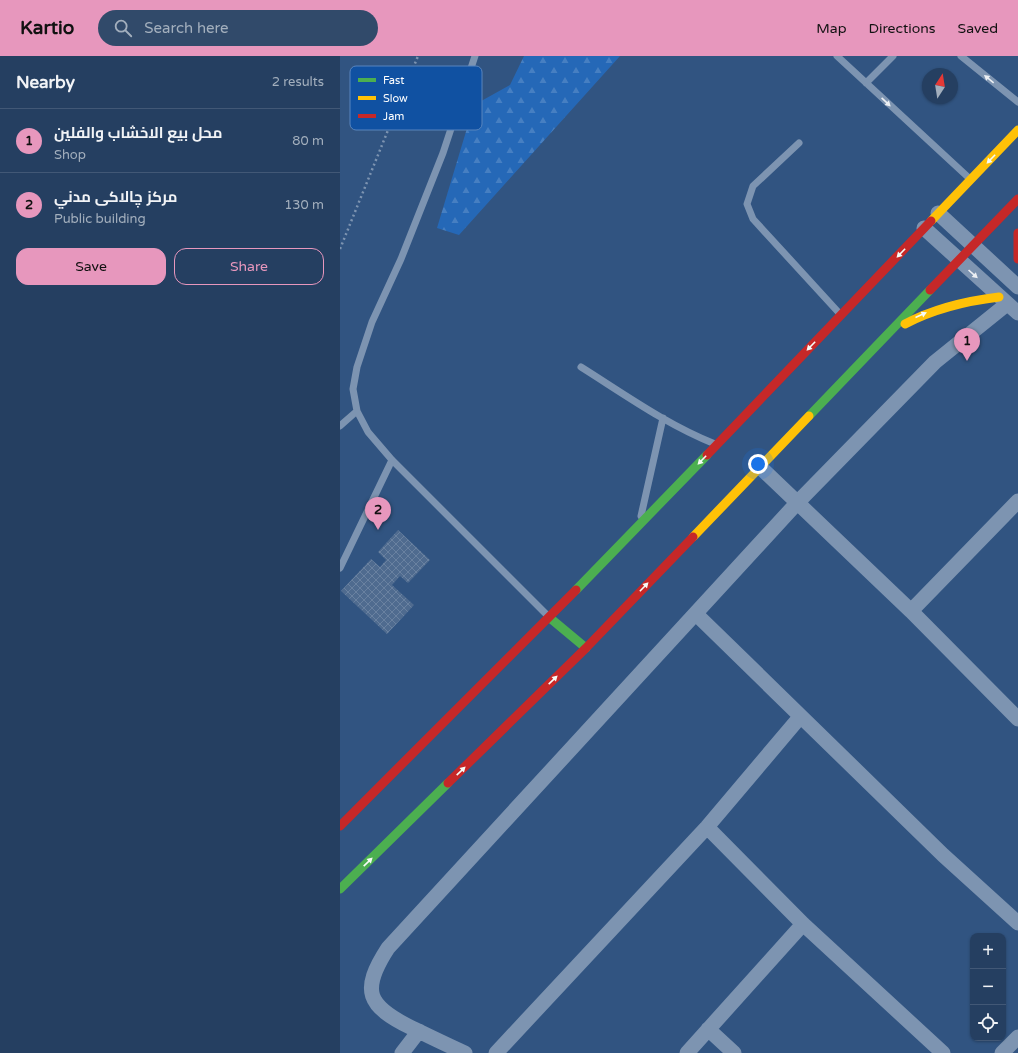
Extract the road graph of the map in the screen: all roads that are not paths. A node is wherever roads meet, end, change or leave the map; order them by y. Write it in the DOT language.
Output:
graph roads {
  1 [pos="475,56"];
  2 [pos="837,56"];
  3 [pos="893,56"];
  4 [pos="960,56"];
  5 [pos="472,66"];
  6 [pos="866,83"];
  7 [pos="1018,102"];
  8 [pos="449,130"];
  9 [pos="1018,130"];
  10 [pos="799,143"];
  11 [pos="971,180"];
  12 [pos="1018,199"];
  13 [pos="938,213"];
  14 [pos="924,228"];
  15 [pos="1018,232"];
  16 [pos="973,245"];
  17 [pos="1018,259"];
  18 [pos="959,261"];
  19 [pos="1018,287"];
  20 [pos="1008,305"];
  21 [pos="841,315"];
  22 [pos="887,334"];
  23 [pos="581,367"];
  24 [pos="357,411"];
  25 [pos="663,418"];
  26 [pos="340,426"];
  27 [pos="716,445"];
  28 [pos="392,460"];
  29 [pos="760,466"];
  30 [pos="797,503"];
  31 [pos="1015,510"];
  32 [pos="638,527"];
  33 [pos="340,568"];
  34 [pos="910,611"];
  35 [pos="696,614"];
  36 [pos="550,618"];
  37 [pos="586,648"];
  38 [pos="800,717"];
  39 [pos="1018,719"];
  40 [pos="340,826"];
  41 [pos="707,827"];
  42 [pos="340,889"];
  43 [pos="1018,923"];
  44 [pos="803,924"];
  45 [pos="708,1029"];
  46 [pos="419,1031"];
  47 [pos="1018,1036"];
  48 [pos="402,1053"];
  49 [pos="465,1053"];
  50 [pos="496,1053"];
  51 [pos="687,1053"];
  52 [pos="734,1053"];
  53 [pos="943,1053"];
  54 [pos="1002,1053"];
  1 -- 5 [label="lane"];
  2 -- 6 [label="lane"];
  3 -- 6 [label="lane"];
  7 -- 4 [label="lane, one-way"];
  6 -- 11 [label="lane, one-way"];
  8 -- 24 [label="lane"];
  9 -- 11 [label="main road, one-way"];
  10 -- 21 [label="lane"];
  11 -- 13 [label="main road"];
  12 -- 16 [label="main road"];
  13 -- 14 [label="main road"];
  13 -- 16 [label="street"];
  14 -- 18 [label="street"];
  14 -- 21 [label="main road, one-way"];
  15 -- 17 [label="main road"];
  16 -- 18 [label="main road"];
  16 -- 19 [label="street"];
  18 -- 20 [label="street, one-way"];
  18 -- 22 [label="main road"];
  22 -- 20 [label="main road, one-way"];
  20 -- 30 [label="street"];
  21 -- 27 [label="main road, one-way"];
  22 -- 29 [label="main road"];
  23 -- 25 [label="lane"];
  24 -- 26 [label="lane"];
  24 -- 28 [label="lane"];
  25 -- 27 [label="lane"];
  25 -- 32 [label="lane"];
  27 -- 32 [label="main road, one-way"];
  28 -- 33 [label="lane"];
  28 -- 36 [label="lane"];
  29 -- 30 [label="street"];
  37 -- 29 [label="main road, one-way"];
  30 -- 34 [label="street"];
  30 -- 35 [label="street"];
  31 -- 34 [label="street"];
  32 -- 36 [label="main road"];
  34 -- 39 [label="street"];
  35 -- 38 [label="street"];
  35 -- 46 [label="street"];
  36 -- 37 [label="main road"];
  36 -- 40 [label="main road"];
  42 -- 37 [label="main road, one-way"];
  38 -- 41 [label="street"];
  38 -- 43 [label="street"];
  41 -- 44 [label="street"];
  41 -- 50 [label="street"];
  44 -- 45 [label="street"];
  44 -- 53 [label="street"];
  45 -- 51 [label="street"];
  45 -- 52 [label="street"];
  46 -- 48 [label="street"];
  46 -- 49 [label="street"];
  47 -- 54 [label="street"];
}
